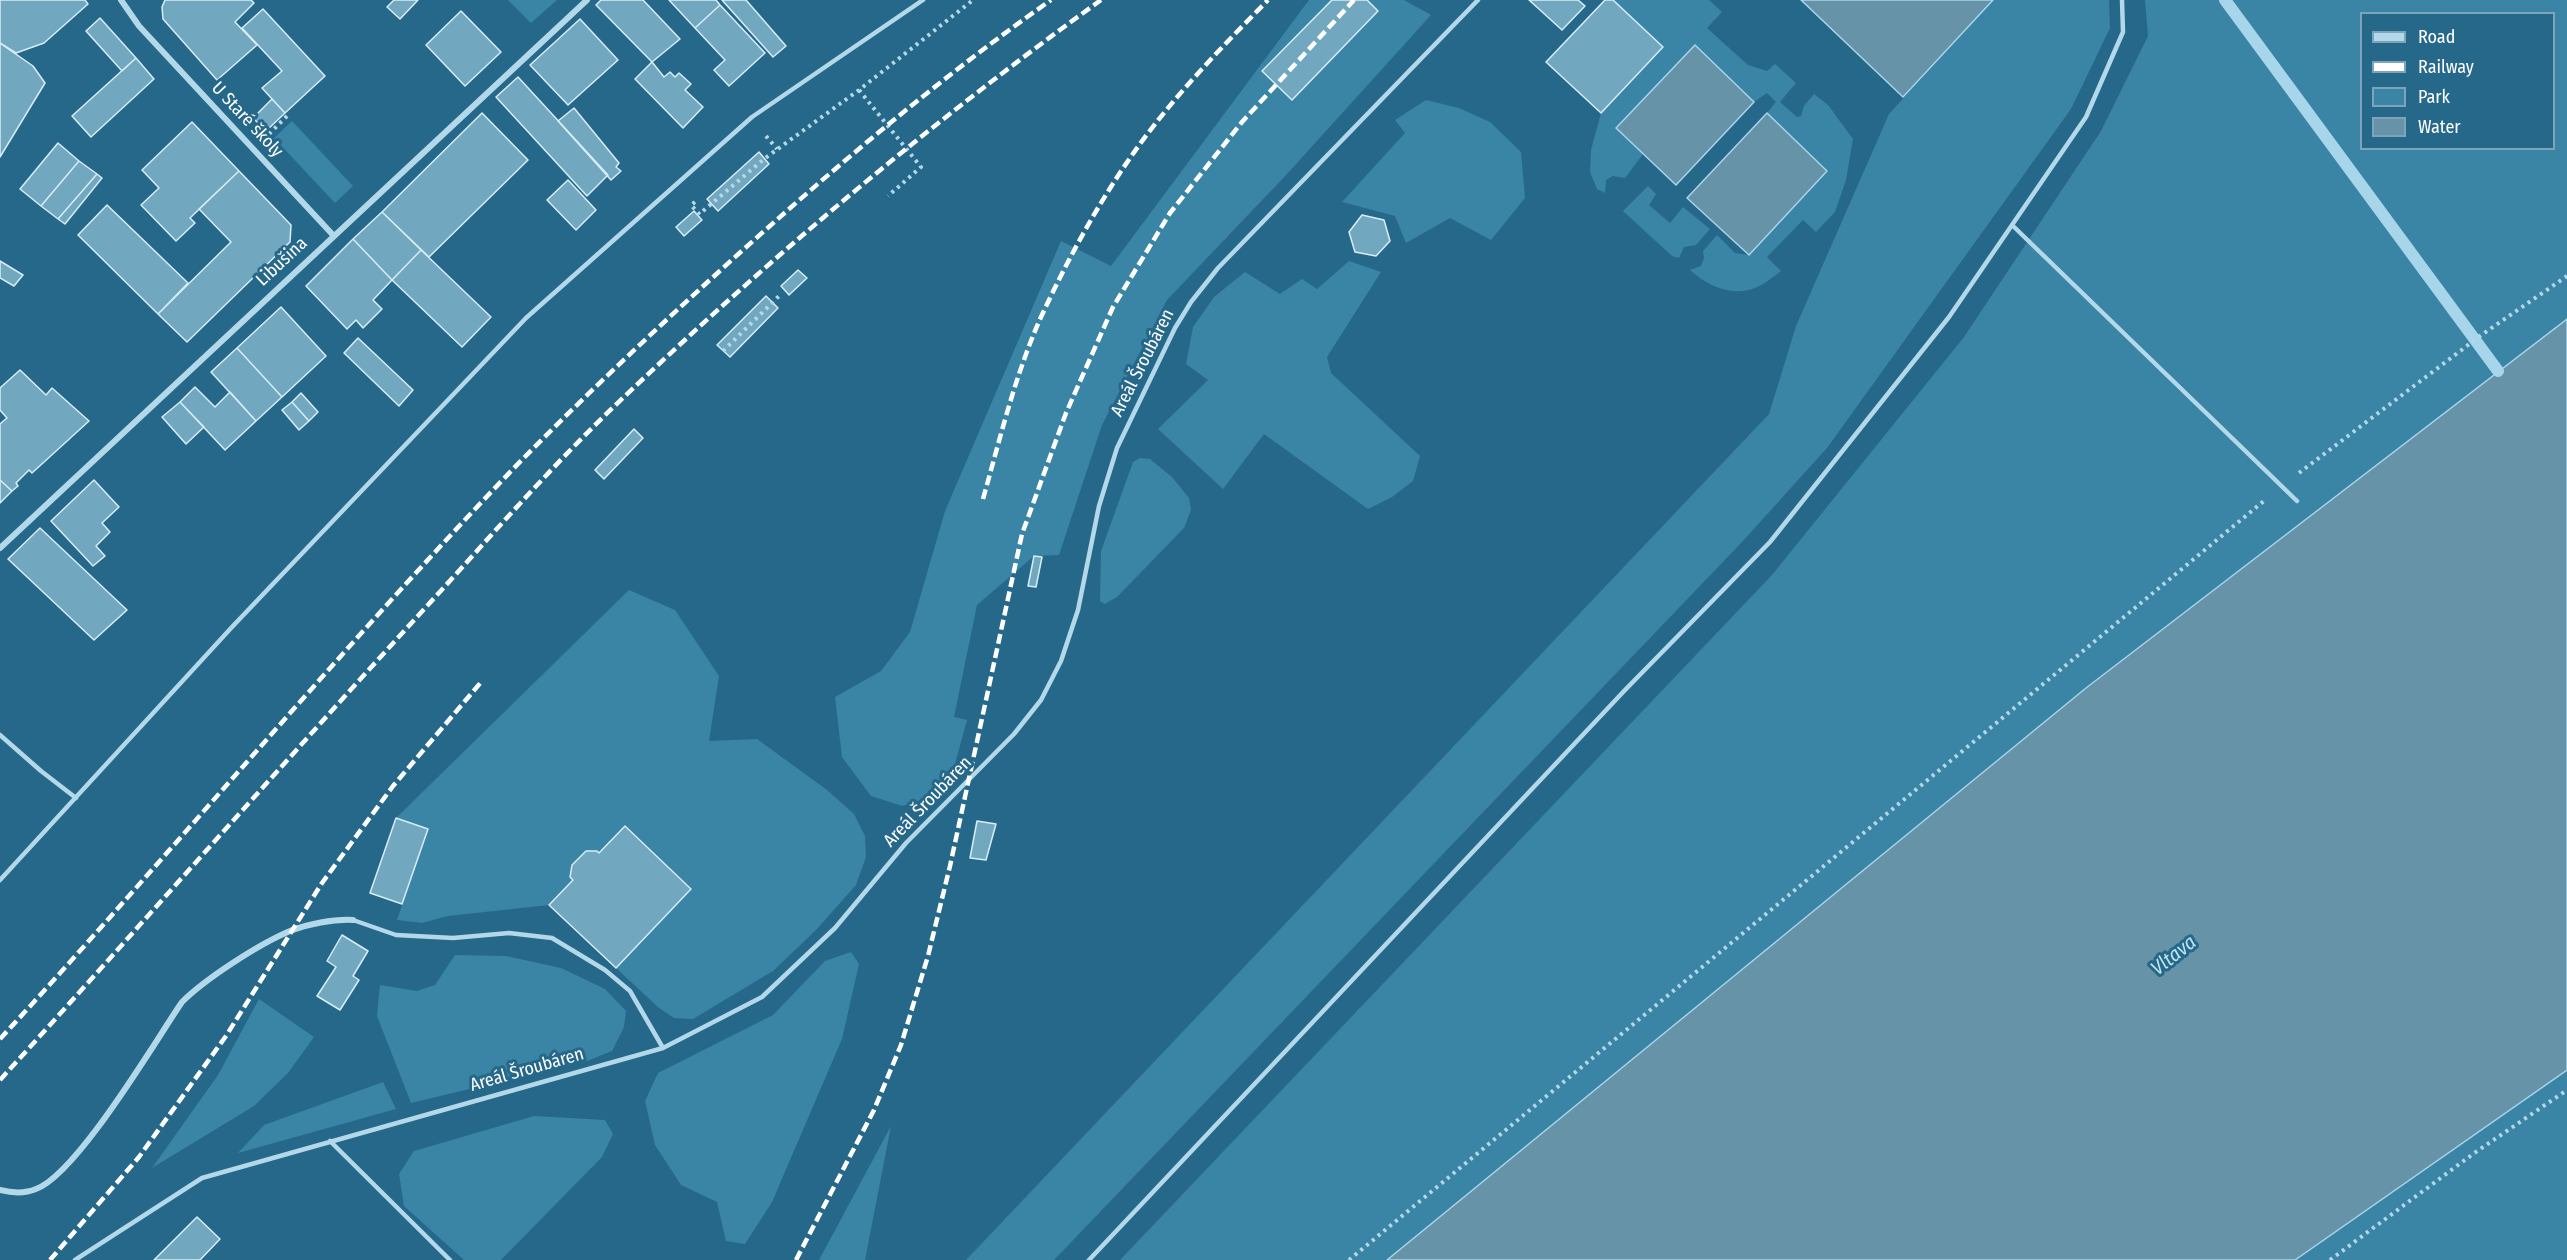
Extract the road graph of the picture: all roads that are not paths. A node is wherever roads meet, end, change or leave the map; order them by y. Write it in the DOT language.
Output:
graph roads {
  1 [pos="121,0"];
  2 [pos="586,0"];
  3 [pos="923,0"];
  4 [pos="1478,0"];
  5 [pos="2122,0"];
  6 [pos="2012,225"];
  7 [pos="333,235"];
  8 [pos="2297,501"];
  9 [pos="0,548"];
  10 [pos="0,735"];
  11 [pos="76,798"];
  12 [pos="0,880"];
  13 [pos="353,920"];
  14 [pos="663,1048"];
  15 [pos="330,1142"];
  16 [pos="0,1190"];
  17 [pos="75,1260"];
  18 [pos="450,1260"];
  19 [pos="1089,1260"];
  1 -- 7 [label="street, U Staré školy"];
  2 -- 7 [label="street, Libušina"];
  3 -- 11 [label="lane"];
  4 -- 14 [label="lane, Areál Šroubáren"];
  5 -- 6 [label="lane"];
  6 -- 8 [label="lane"];
  6 -- 19 [label="lane"];
  7 -- 9 [label="street, Libušina"];
  10 -- 11 [label="lane"];
  11 -- 12 [label="lane"];
  13 -- 14 [label="lane"];
  13 -- 16 [label="street"];
  14 -- 15 [label="lane, Areál Šroubáren"];
  15 -- 17 [label="lane, Areál Šroubáren"];
  15 -- 18 [label="lane"];
}
